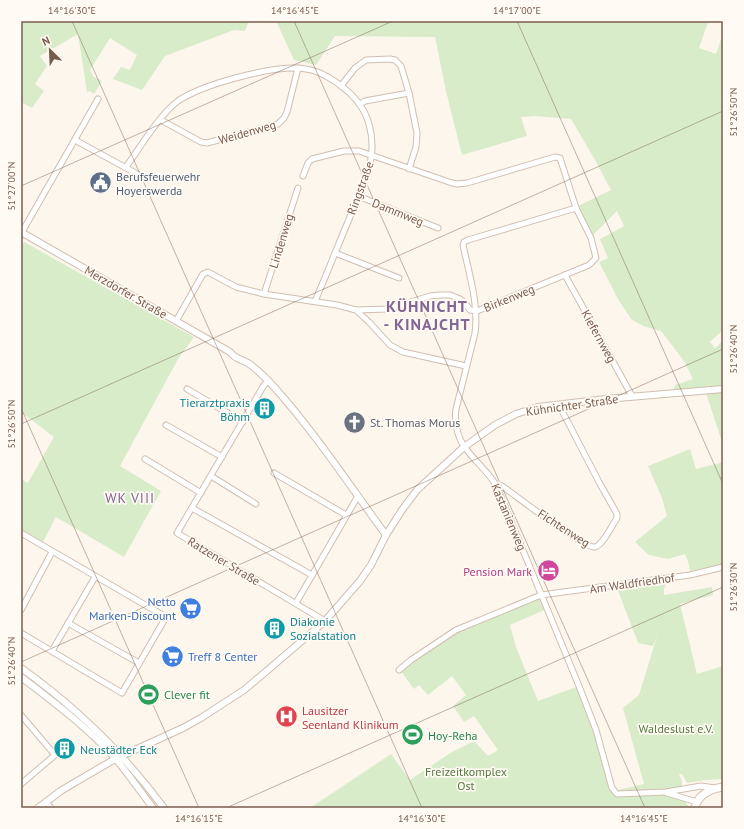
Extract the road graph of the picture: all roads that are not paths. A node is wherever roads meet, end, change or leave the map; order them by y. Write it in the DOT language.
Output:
graph roads {
  1 [pos="298,68"];
  2 [pos="341,86"];
  3 [pos="409,93"];
  4 [pos="98,99"];
  5 [pos="360,104"];
  6 [pos="161,120"];
  7 [pos="75,140"];
  8 [pos="372,154"];
  9 [pos="126,167"];
  10 [pos="409,169"];
  11 [pos="139,175"];
  12 [pos="302,176"];
  13 [pos="298,188"];
  14 [pos="358,196"];
  15 [pos="576,208"];
  16 [pos="438,228"];
  17 [pos="21,232"];
  18 [pos="335,253"];
  19 [pos="565,275"];
  20 [pos="399,278"];
  21 [pos="264,294"];
  22 [pos="315,302"];
  23 [pos="356,310"];
  24 [pos="370,310"];
  25 [pos="476,312"];
  26 [pos="367,319"];
  27 [pos="176,321"];
  28 [pos="466,366"];
  29 [pos="268,381"];
  30 [pos="187,389"];
  31 [pos="723,389"];
  32 [pos="632,396"];
  33 [pos="559,405"];
  34 [pos="243,422"];
  35 [pos="166,425"];
  36 [pos="464,447"];
  37 [pos="222,457"];
  38 [pos="145,459"];
  39 [pos="274,474"];
  40 [pos="211,476"];
  41 [pos="496,485"];
  42 [pos="201,493"];
  43 [pos="358,496"];
  44 [pos="256,504"];
  45 [pos="192,508"];
  46 [pos="346,515"];
  47 [pos="21,533"];
  48 [pos="386,535"];
  49 [pos="52,552"];
  50 [pos="723,567"];
  51 [pos="312,575"];
  52 [pos="95,577"];
  53 [pos="541,595"];
  54 [pos="296,603"];
  55 [pos="21,610"];
  56 [pos="325,621"];
  57 [pos="68,623"];
  58 [pos="21,634"];
  59 [pos="52,651"];
  60 [pos="139,663"];
  61 [pos="21,668"];
  62 [pos="399,670"];
  63 [pos="21,677"];
  64 [pos="21,715"];
  65 [pos="122,756"];
  66 [pos="115,759"];
  67 [pos="21,784"];
  68 [pos="720,787"];
  69 [pos="666,792"];
  70 [pos="46,802"];
  71 [pos="696,805"];
  72 [pos="38,808"];
  73 [pos="51,808"];
  74 [pos="153,808"];
  75 [pos="164,808"];
  1 -- 2 [label="street, Ringstraße"];
  1 -- 6 [label="street, Ringstraße"];
  1 -- 6 [label="street, Weidenweg"];
  2 -- 3 [label="street"];
  2 -- 5 [label="street, Ringstraße"];
  3 -- 5 [label="street"];
  3 -- 10 [label="street"];
  4 -- 7 [label="street"];
  5 -- 8 [label="street, Ringstraße"];
  6 -- 9 [label="street, Ringstraße"];
  7 -- 9 [label="street"];
  7 -- 17 [label="street"];
  8 -- 10 [label="street"];
  8 -- 12 [label="street"];
  8 -- 14 [label="street, Ringstraße"];
  9 -- 11 [label="street"];
  10 -- 15 [label="street, Birkenweg"];
  13 -- 21 [label="street, Lindenweg"];
  14 -- 16 [label="street, Dammweg"];
  14 -- 18 [label="street, Ringstraße"];
  15 -- 19 [label="street, Birkenweg"];
  15 -- 25 [label="street, Birkenweg"];
  17 -- 27 [label="street, Merzdorfer Straße"];
  18 -- 20 [label="street"];
  18 -- 22 [label="street, Ringstraße"];
  19 -- 25 [label="street, Birkenweg"];
  19 -- 32 [label="street, Kiefernweg"];
  21 -- 22 [label="street"];
  21 -- 27 [label="street"];
  22 -- 23 [label="street"];
  23 -- 24 [label="street"];
  23 -- 26 [label="street"];
  24 -- 25 [label="street"];
  24 -- 26 [label="street"];
  25 -- 28 [label="street"];
  26 -- 28 [label="street"];
  27 -- 29 [label="street, Merzdorfer Straße"];
  28 -- 36 [label="street"];
  29 -- 34 [label="street, Ratzener Straße"];
  29 -- 43 [label="street, Merzdorfer Straße"];
  30 -- 34 [label="street"];
  31 -- 32 [label="street, Kühnichter Straße"];
  32 -- 33 [label="street, Kühnichter Straße"];
  33 -- 36 [label="street, Kühnichter Straße"];
  33 -- 41 [label="street, Fichtenweg"];
  34 -- 37 [label="street, Ratzener Straße"];
  35 -- 37 [label="street"];
  36 -- 41 [label="street, Kastanienweg"];
  36 -- 48 [label="street, Kühnichter Straße"];
  37 -- 40 [label="street, Ratzener Straße"];
  38 -- 42 [label="street"];
  39 -- 46 [label="street"];
  40 -- 42 [label="street, Ratzener Straße"];
  40 -- 44 [label="street"];
  41 -- 53 [label="street, Kastanienweg"];
  42 -- 45 [label="street, Ratzener Straße"];
  43 -- 46 [label="street"];
  43 -- 48 [label="street, Merzdorfer Straße"];
  45 -- 51 [label="street"];
  45 -- 54 [label="street, Ratzener Straße"];
  46 -- 51 [label="street"];
  47 -- 49 [label="street"];
  48 -- 56 [label="street, Kühnichter Straße"];
  49 -- 52 [label="street"];
  49 -- 55 [label="street"];
  50 -- 53 [label="street, Am Waldfriedhof"];
  51 -- 54 [label="street"];
  52 -- 57 [label="street"];
  52 -- 60 [label="street"];
  53 -- 62 [label="street"];
  53 -- 69 [label="street, Kastanienweg"];
  54 -- 56 [label="street, Ratzener Straße"];
  56 -- 65 [label="street, Kühnichter Straße"];
  57 -- 59 [label="street"];
  57 -- 60 [label="street"];
  58 -- 59 [label="street"];
  59 -- 60 [label="street"];
  61 -- 65 [label="street"];
  63 -- 66 [label="street"];
  64 -- 67 [label="street"];
  65 -- 66 [label="street, Kühnichter Straße"];
  65 -- 75 [label="street"];
  66 -- 70 [label="street, Kühnichter Straße"];
  66 -- 74 [label="street"];
  68 -- 69 [label="street"];
  68 -- 71 [label="main road"];
  69 -- 71 [label="street"];
  70 -- 72 [label="street, Kühnichter Straße"];
  70 -- 73 [label="street"];
}
